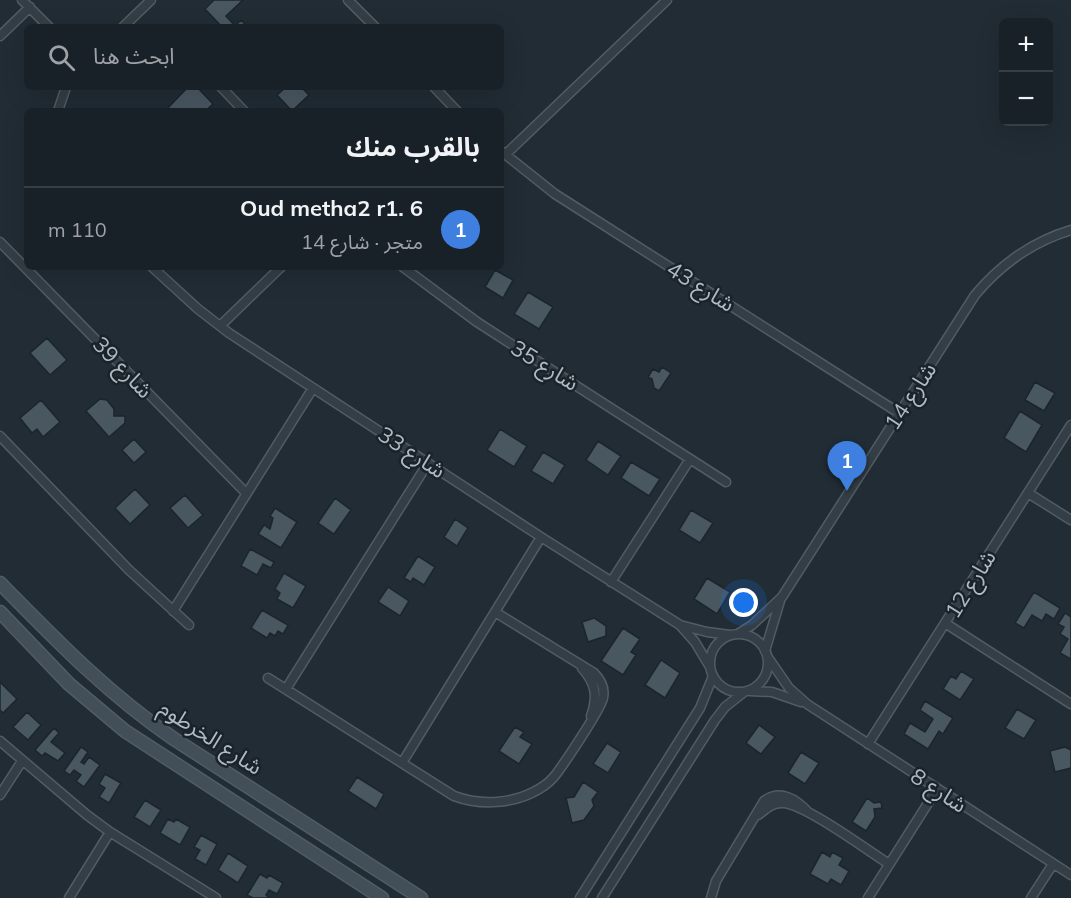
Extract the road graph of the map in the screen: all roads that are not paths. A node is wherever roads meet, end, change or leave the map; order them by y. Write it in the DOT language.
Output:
graph roads {
  1 [pos="22,0"];
  2 [pos="151,0"];
  3 [pos="348,0"];
  4 [pos="668,0"];
  5 [pos="30,7"];
  6 [pos="46,24"];
  7 [pos="126,24"];
  8 [pos="372,24"];
  9 [pos="0,36"];
  10 [pos="65,90"];
  11 [pos="224,90"];
  12 [pos="437,90"];
  13 [pos="59,108"];
  14 [pos="241,108"];
  15 [pos="454,108"];
  16 [pos="504,152"];
  17 [pos="504,154"];
  18 [pos="1071,230"];
  19 [pos="0,242"];
  20 [pos="24,266"];
  21 [pos="27,270"];
  22 [pos="155,270"];
  23 [pos="278,270"];
  24 [pos="407,270"];
  25 [pos="220,326"];
  26 [pos="313,388"];
  27 [pos="899,413"];
  28 [pos="1071,424"];
  29 [pos="0,436"];
  30 [pos="690,459"];
  31 [pos="428,463"];
  32 [pos="726,482"];
  33 [pos="246,493"];
  34 [pos="1028,493"];
  35 [pos="1071,520"];
  36 [pos="541,537"];
  37 [pos="611,582"];
  38 [pos="0,583"];
  39 [pos="782,597"];
  40 [pos="172,611"];
  41 [pos="0,612"];
  42 [pos="495,612"];
  43 [pos="945,623"];
  44 [pos="189,625"];
  45 [pos="680,625"];
  46 [pos="735,634"];
  47 [pos="766,653"];
  48 [pos="711,672"];
  49 [pos="268,678"];
  50 [pos="286,690"];
  51 [pos="746,692"];
  52 [pos="807,704"];
  53 [pos="1071,704"];
  54 [pos="0,741"];
  55 [pos="868,744"];
  56 [pos="22,761"];
  57 [pos="402,763"];
  58 [pos="937,789"];
  59 [pos="0,795"];
  60 [pos="110,832"];
  61 [pos="889,864"];
  62 [pos="1053,864"];
  63 [pos="1071,876"];
  64 [pos="69,898"];
  65 [pos="216,898"];
  66 [pos="382,898"];
  67 [pos="421,898"];
  68 [pos="580,898"];
  69 [pos="602,898"];
  70 [pos="711,898"];
  71 [pos="868,898"];
  72 [pos="1031,898"];
  1 -- 5 [label="street"];
  2 -- 7 [label="street"];
  3 -- 8 [label="street"];
  4 -- 16 [label="street"];
  5 -- 6 [label="street"];
  5 -- 9 [label="street"];
  10 -- 13 [label="street"];
  11 -- 14 [label="street"];
  12 -- 15 [label="street"];
  17 -- 27 [label="street, شارع 43"];
  18 -- 27 [label="street, شارع 14"];
  19 -- 20 [label="street, شارع 39"];
  21 -- 33 [label="street, شارع 39"];
  22 -- 25 [label="street, شارع 33"];
  23 -- 25 [label="street"];
  24 -- 30 [label="street, شارع 35"];
  25 -- 26 [label="street, شارع 33"];
  26 -- 31 [label="street, شارع 33"];
  26 -- 33 [label="street"];
  27 -- 39 [label="street, شارع 14"];
  28 -- 34 [label="street, شارع 12"];
  29 -- 40 [label="street"];
  30 -- 32 [label="street, شارع 35"];
  30 -- 37 [label="street"];
  31 -- 36 [label="street, شارع 33"];
  31 -- 50 [label="street"];
  33 -- 40 [label="street"];
  34 -- 35 [label="street"];
  34 -- 43 [label="street, شارع 12"];
  36 -- 37 [label="street, شارع 33"];
  36 -- 42 [label="street"];
  37 -- 45 [label="street, شارع 33"];
  38 -- 67 [label="main road, شارع الخرطوم"];
  39 -- 46 [label="street, شارع 14"];
  39 -- 47 [label="street, شارع 14"];
  40 -- 44 [label="street"];
  41 -- 66 [label="main road, شارع الخرطوم"];
  42 -- 57 [label="street"];
  42 -- 57 [label="street"];
  43 -- 53 [label="street"];
  43 -- 55 [label="street, شارع 12"];
  45 -- 46 [label="street, شارع 33"];
  45 -- 48 [label="street, شارع 33"];
  46 -- 47 [label="street"];
  46 -- 48 [label="street"];
  47 -- 51 [label="street"];
  47 -- 52 [label="street, شارع 8"];
  48 -- 51 [label="street"];
  48 -- 68 [label="street"];
  49 -- 50 [label="street"];
  50 -- 57 [label="street"];
  51 -- 52 [label="street, شارع 8"];
  51 -- 69 [label="street"];
  52 -- 55 [label="street, شارع 8"];
  54 -- 56 [label="street"];
  55 -- 58 [label="street, شارع 8"];
  56 -- 59 [label="street"];
  56 -- 60 [label="street"];
  58 -- 61 [label="street"];
  58 -- 62 [label="street, شارع 8"];
  60 -- 64 [label="street"];
  60 -- 65 [label="street"];
  61 -- 70 [label="street"];
  61 -- 71 [label="street"];
  62 -- 63 [label="street, شارع 8"];
  62 -- 72 [label="street"];
}
